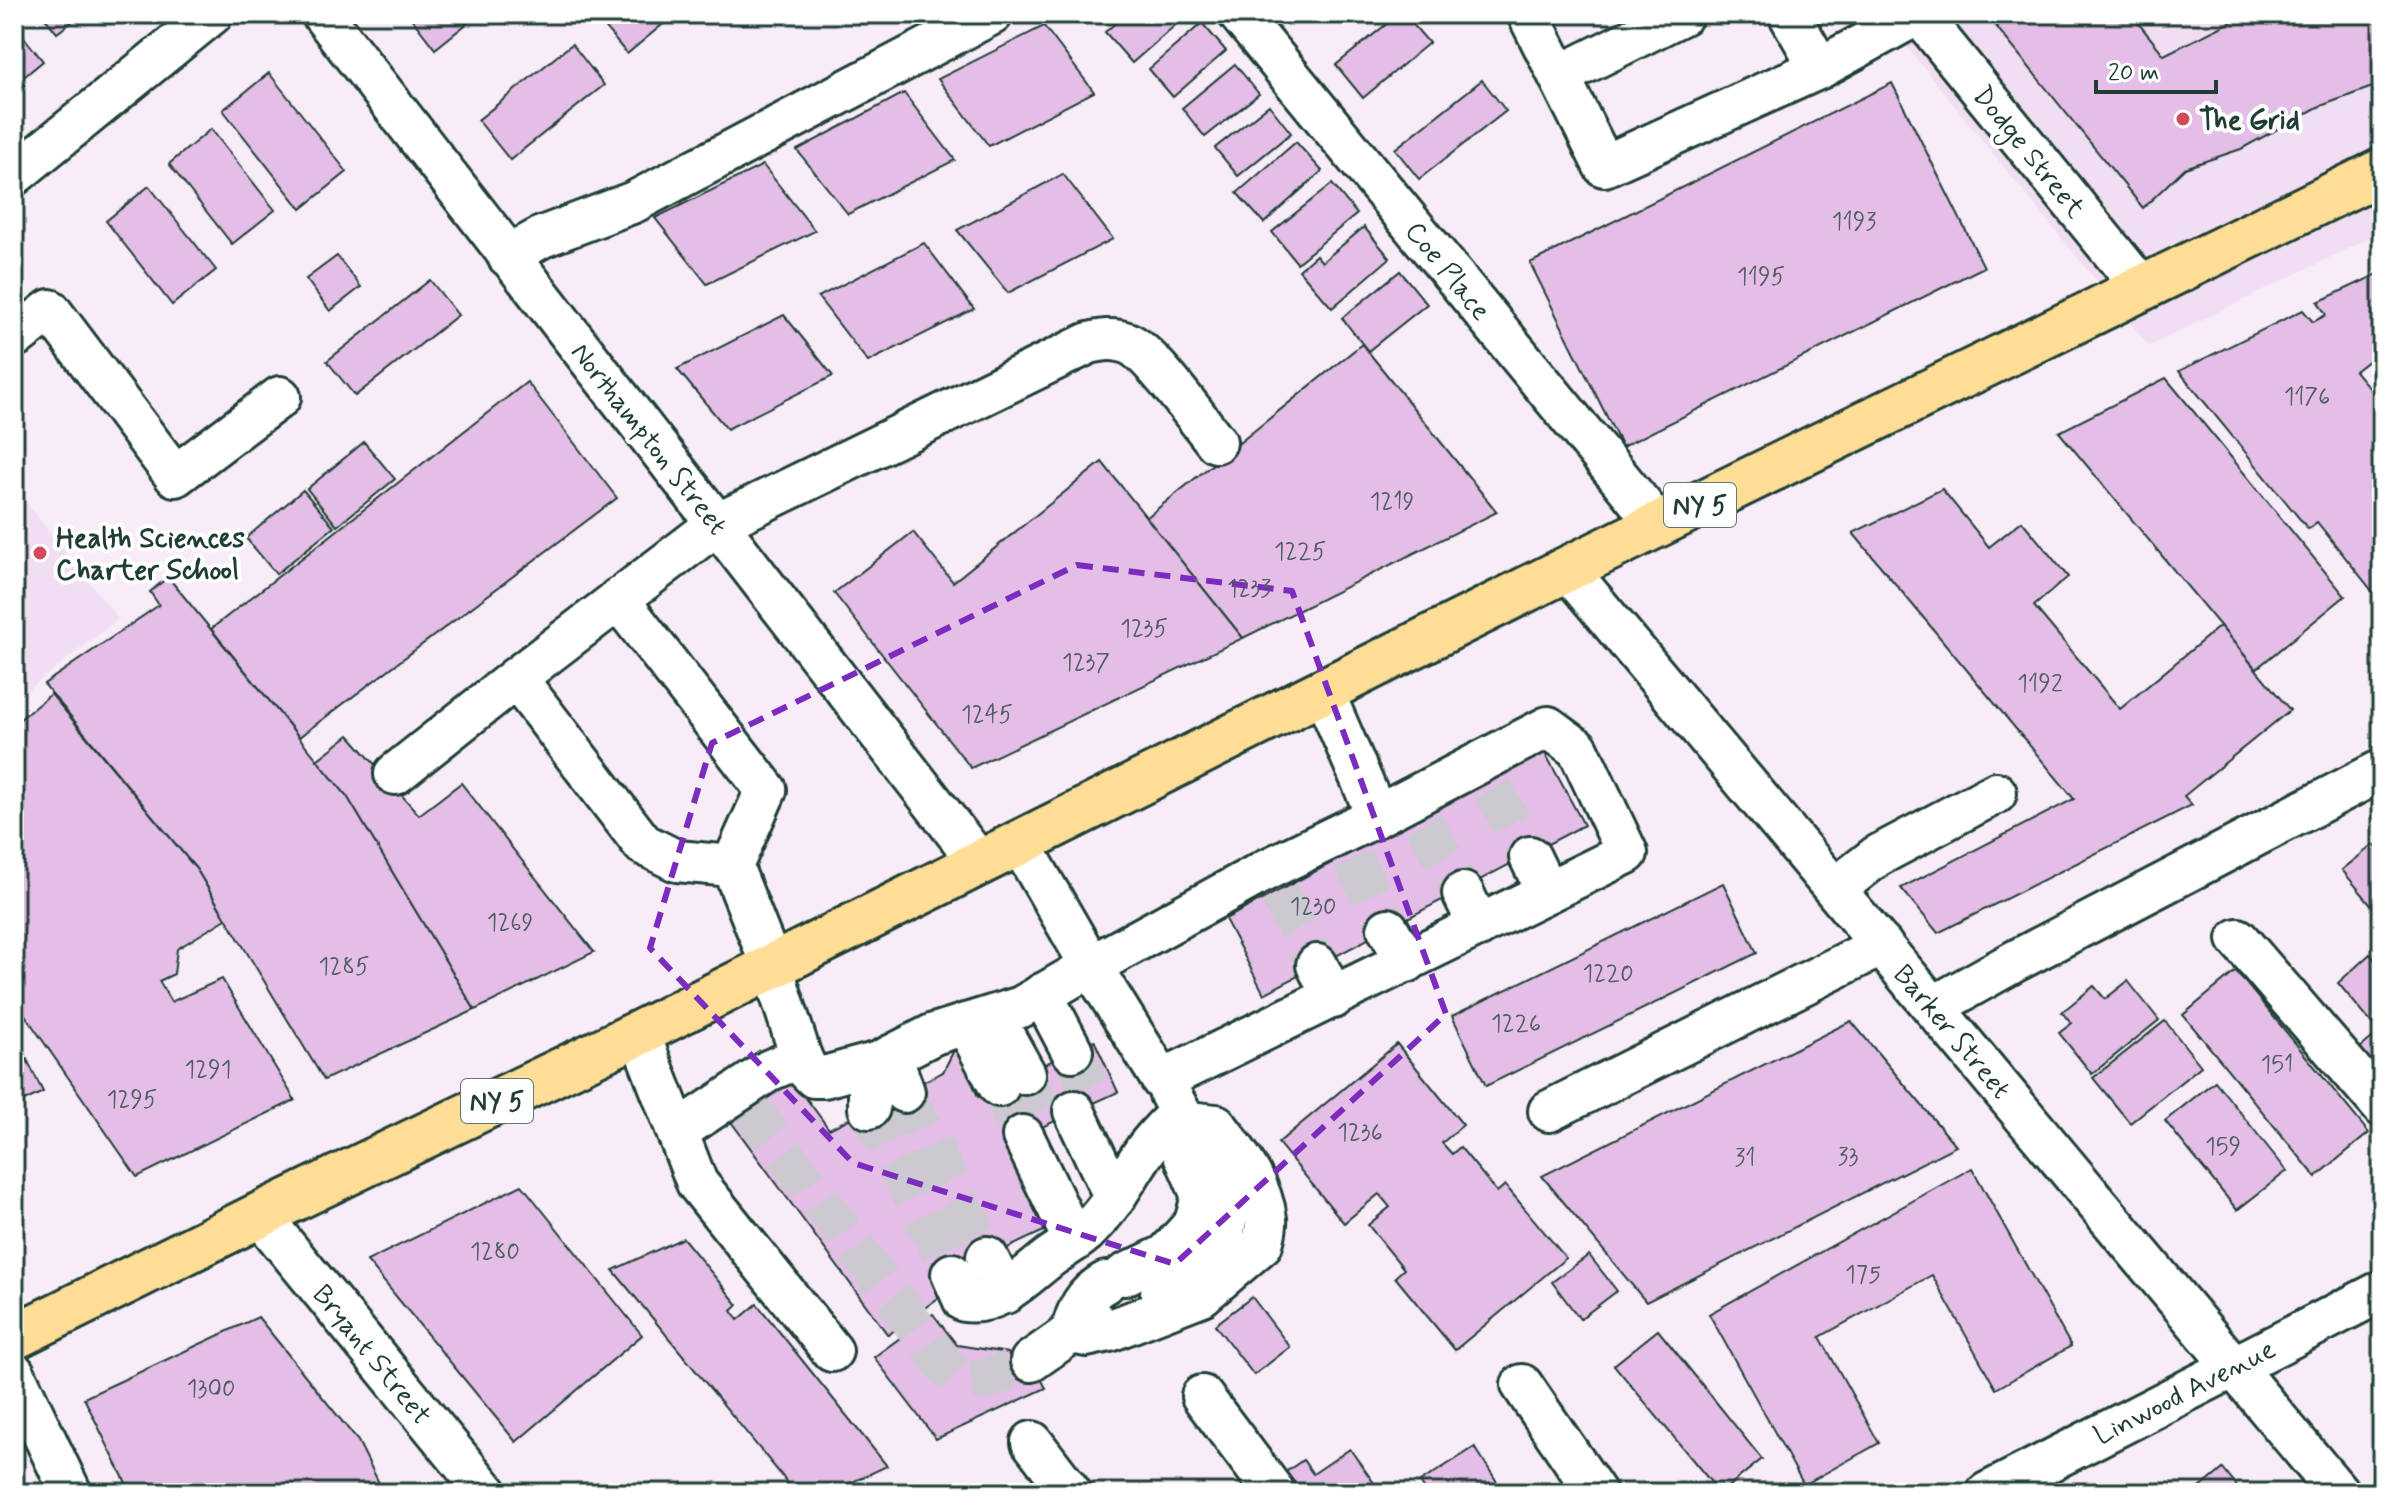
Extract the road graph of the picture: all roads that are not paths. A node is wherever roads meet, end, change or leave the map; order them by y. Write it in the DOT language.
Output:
graph roads {
  1 [pos="212,14"];
  2 [pos="322,14"];
  3 [pos="992,14"];
  4 [pos="1239,14"];
  5 [pos="1528,14"];
  6 [pos="1683,14"];
  7 [pos="1789,14"];
  8 [pos="1918,14"];
  9 [pos="1820,68"];
  10 [pos="1559,76"];
  11 [pos="2382,171"];
  12 [pos="14,175"];
  13 [pos="508,256"];
  14 [pos="2142,288"];
  15 [pos="14,330"];
  16 [pos="280,397"];
  17 [pos="1216,442"];
  18 [pos="717,524"];
  19 [pos="1659,526"];
  20 [pos="1567,569"];
  21 [pos="618,599"];
  22 [pos="516,678"];
  23 [pos="1323,691"];
  24 [pos="2382,770"];
  25 [pos="395,774"];
  26 [pos="1996,793"];
  27 [pos="1403,813"];
  28 [pos="1020,843"];
  29 [pos="1530,857"];
  30 [pos="979,862"];
  31 [pos="732,866"];
  32 [pos="1835,889"];
  33 [pos="1547,892"];
  34 [pos="2238,939"];
  35 [pos="1882,945"];
  36 [pos="1091,966"];
  37 [pos="772,967"];
  38 [pos="1933,1007"];
  39 [pos="1006,1010"];
  40 [pos="639,1033"];
  41 [pos="812,1067"];
  42 [pos="1177,1105"];
  43 [pos="2382,1106"];
  44 [pos="1549,1111"];
  45 [pos="677,1132"];
  46 [pos="1104,1208"];
  47 [pos="260,1215"];
  48 [pos="967,1277"];
  49 [pos="2382,1291"];
  50 [pos="1071,1333"];
  51 [pos="14,1337"];
  52 [pos="832,1351"];
  53 [pos="1031,1361"];
  54 [pos="2233,1366"];
  55 [pos="14,1373"];
  56 [pos="1522,1385"];
  57 [pos="1202,1396"];
  58 [pos="1032,1442"];
  59 [pos="71,1493"];
  60 [pos="487,1493"];
  61 [pos="1071,1493"];
  62 [pos="1275,1493"];
  63 [pos="1596,1493"];
  64 [pos="1987,1493"];
  65 [pos="2339,1493"];
  1 -- 12 [label="street"];
  2 -- 13 [label="street, Northampton Street"];
  3 -- 13 [label="street"];
  4 -- 19 [label="street, Coe Place"];
  5 -- 10 [label="street"];
  6 -- 10 [label="street"];
  7 -- 9 [label="street"];
  8 -- 9 [label="street"];
  8 -- 14 [label="street, Dodge Street"];
  9 -- 10 [label="street"];
  11 -- 14 [label="main road, NY 5"];
  13 -- 18 [label="street, Northampton Street"];
  14 -- 19 [label="main road, NY 5"];
  15 -- 16 [label="street"];
  17 -- 18 [label="street"];
  18 -- 21 [label="street"];
  18 -- 30 [label="street, Northampton Street"];
  19 -- 20 [label="main road, NY 5"];
  20 -- 23 [label="main road, NY 5"];
  20 -- 32 [label="street, Barker Street"];
  21 -- 22 [label="street"];
  21 -- 31 [label="street"];
  22 -- 25 [label="street"];
  22 -- 31 [label="street"];
  23 -- 27 [label="street"];
  23 -- 28 [label="main road, NY 5"];
  24 -- 38 [label="street"];
  26 -- 32 [label="street"];
  27 -- 33 [label="street"];
  27 -- 36 [label="street"];
  28 -- 30 [label="main road, NY 5"];
  28 -- 36 [label="street"];
  29 -- 33 [label="street"];
  30 -- 37 [label="main road, NY 5"];
  31 -- 37 [label="street"];
  32 -- 35 [label="street, Barker Street"];
  33 -- 42 [label="street"];
  34 -- 43 [label="street"];
  35 -- 38 [label="street, Barker Street"];
  35 -- 44 [label="street"];
  36 -- 39 [label="street"];
  36 -- 42 [label="street"];
  37 -- 40 [label="main road, NY 5"];
  37 -- 41 [label="street"];
  38 -- 54 [label="street, Barker Street"];
  39 -- 39 [label="street"];
  39 -- 41 [label="street"];
  40 -- 45 [label="street"];
  40 -- 47 [label="main road, NY 5"];
  41 -- 45 [label="street"];
  42 -- 46 [label="street"];
  42 -- 50 [label="street"];
  42 -- 50 [label="street"];
  45 -- 52 [label="street"];
  46 -- 46 [label="street"];
  46 -- 48 [label="street"];
  47 -- 51 [label="main road, NY 5"];
  47 -- 60 [label="street, Bryant Street"];
  49 -- 54 [label="street, Linwood Avenue"];
  50 -- 53 [label="street"];
  54 -- 64 [label="street, Linwood Avenue"];
  54 -- 65 [label="street, Barker Street"];
  55 -- 59 [label="street"];
  56 -- 63 [label="street"];
  57 -- 62 [label="street"];
  58 -- 61 [label="street"];
}
